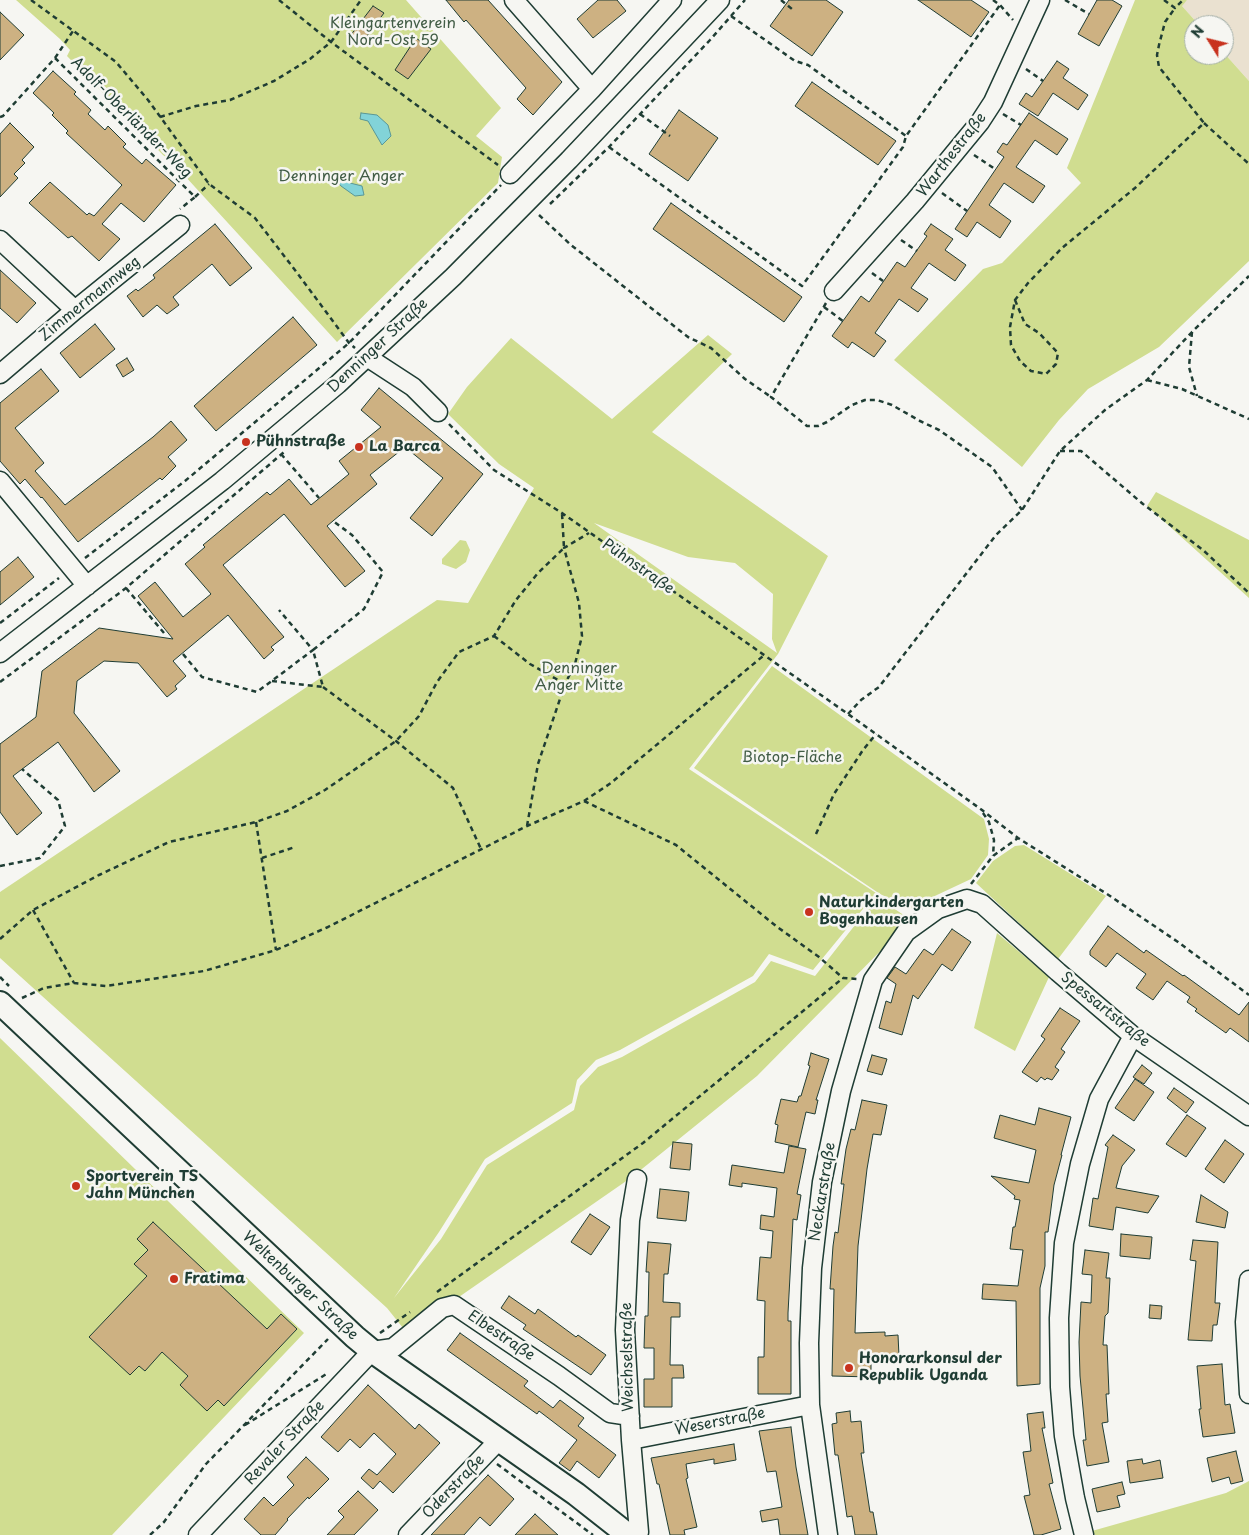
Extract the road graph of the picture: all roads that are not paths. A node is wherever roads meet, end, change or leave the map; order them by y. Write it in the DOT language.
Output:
graph roads {
  1 [pos="514,0"];
  2 [pos="672,0"];
  3 [pos="720,0"];
  4 [pos="1040,0"];
  5 [pos="592,89"];
  6 [pos="510,174"];
  7 [pos="176,220"];
  8 [pos="0,240"];
  9 [pos="834,291"];
  10 [pos="75,310"];
  11 [pos="367,358"];
  12 [pos="0,374"];
  13 [pos="438,412"];
  14 [pos="0,481"];
  15 [pos="87,586"];
  16 [pos="0,653"];
  17 [pos="966,899"];
  18 [pos="9,995"];
  19 [pos="1133,1036"];
  20 [pos="1249,1116"];
  21 [pos="637,1179"];
  22 [pos="1249,1280"];
  23 [pos="381,1344"];
  24 [pos="1249,1394"];
  25 [pos="810,1405"];
  26 [pos="630,1416"];
  27 [pos="499,1440"];
  28 [pos="631,1440"];
  29 [pos="198,1535"];
  30 [pos="408,1535"];
  31 [pos="628,1535"];
  32 [pos="638,1535"];
  33 [pos="828,1535"];
  34 [pos="1084,1535"];
  1 -- 5 [label="street"];
  2 -- 5 [label="street"];
  3 -- 11 [label="street, Denninger Straße"];
  4 -- 9 [label="street, Warthestraße"];
  5 -- 6 [label="street"];
  7 -- 10 [label="street, Zimmermannweg"];
  8 -- 10 [label="street"];
  10 -- 12 [label="street, Zimmermannweg"];
  11 -- 13 [label="street"];
  11 -- 15 [label="street, Denninger Straße"];
  14 -- 15 [label="street"];
  15 -- 16 [label="street, Denninger Straße"];
  17 -- 19 [label="street, Spessartstraße"];
  17 -- 25 [label="street, Neckarstraße"];
  18 -- 23 [label="main road, Weltenburger Straße"];
  19 -- 20 [label="street, Spessartstraße"];
  19 -- 34 [label="street"];
  21 -- 26 [label="street, Weichselstraße"];
  22 -- 24 [label="street"];
  23 -- 26 [label="street, Elbestraße"];
  23 -- 27 [label="main road, Weltenburger Straße"];
  23 -- 29 [label="street, Revaler Straße"];
  25 -- 28 [label="street, Weserstraße"];
  25 -- 33 [label="street, Neckarstraße"];
  26 -- 28 [label="street, Weichselstraße"];
  27 -- 30 [label="street, Oderstraße"];
  27 -- 31 [label="main road, Weltenburger Straße"];
  28 -- 32 [label="street, Weichselstraße"];
}
